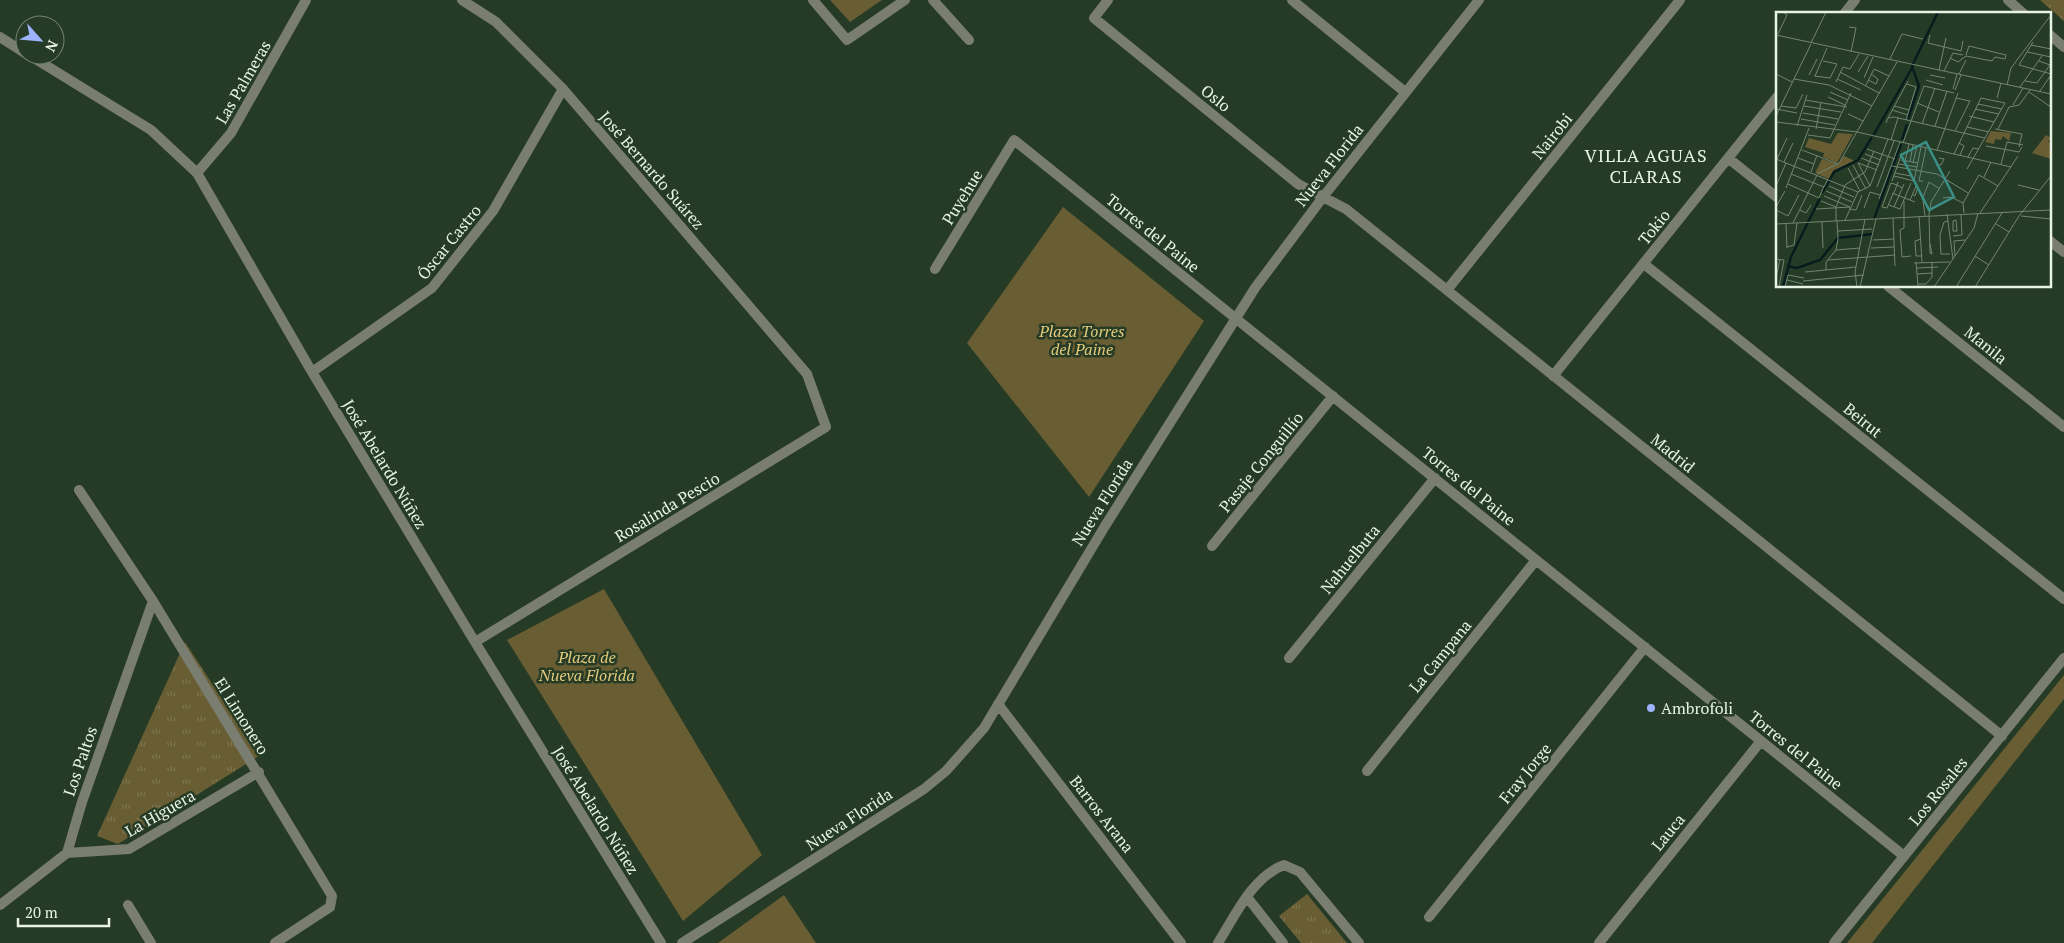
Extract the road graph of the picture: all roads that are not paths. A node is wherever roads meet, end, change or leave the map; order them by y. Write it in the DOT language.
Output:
graph roads {
  1 [pos="306,0"];
  2 [pos="462,0"];
  3 [pos="812,0"];
  4 [pos="905,0"];
  5 [pos="933,0"];
  6 [pos="1108,0"];
  7 [pos="1292,0"];
  8 [pos="1479,0"];
  9 [pos="1680,0"];
  10 [pos="1855,0"];
  11 [pos="2008,0"];
  12 [pos="1846,12"];
  13 [pos="2022,12"];
  14 [pos="0,37"];
  15 [pos="2052,37"];
  16 [pos="969,40"];
  17 [pos="15,47"];
  18 [pos="2064,47"];
  19 [pos="45,65"];
  20 [pos="563,89"];
  21 [pos="1405,92"];
  22 [pos="1776,98"];
  23 [pos="1014,140"];
  24 [pos="1728,158"];
  25 [pos="197,173"];
  26 [pos="1776,196"];
  27 [pos="1323,197"];
  28 [pos="2052,243"];
  29 [pos="2064,252"];
  30 [pos="1644,264"];
  31 [pos="935,269"];
  32 [pos="1890,288"];
  33 [pos="1447,290"];
  34 [pos="1236,318"];
  35 [pos="312,372"];
  36 [pos="807,374"];
  37 [pos="1553,376"];
  38 [pos="1333,396"];
  39 [pos="2064,427"];
  40 [pos="1435,478"];
  41 [pos="79,490"];
  42 [pos="1212,546"];
  43 [pos="1536,560"];
  44 [pos="2064,599"];
  45 [pos="153,601"];
  46 [pos="475,642"];
  47 [pos="1645,647"];
  48 [pos="1289,658"];
  49 [pos="2064,658"];
  50 [pos="998,704"];
  51 [pos="2002,736"];
  52 [pos="1761,741"];
  53 [pos="1367,771"];
  54 [pos="259,772"];
  55 [pos="67,853"];
  56 [pos="1904,856"];
  57 [pos="1247,897"];
  58 [pos="0,905"];
  59 [pos="128,905"];
  60 [pos="1429,917"];
  61 [pos="151,943"];
  62 [pos="275,943"];
  63 [pos="661,943"];
  64 [pos="682,943"];
  65 [pos="1181,943"];
  66 [pos="1218,943"];
  67 [pos="1283,943"];
  68 [pos="1359,943"];
  69 [pos="1599,943"];
  70 [pos="1834,943"];
  1 -- 25 [label="street, Las Palmeras"];
  2 -- 20 [label="street, José Bernardo Suárez"];
  3 -- 4 [label="street"];
  5 -- 16 [label="street"];
  6 -- 27 [label="street, Oslo"];
  7 -- 21 [label="street"];
  8 -- 21 [label="street, Nueva Florida"];
  9 -- 33 [label="street, Nairobi"];
  10 -- 12 [label="street"];
  11 -- 13 [label="street"];
  14 -- 17 [label="street"];
  15 -- 18 [label="street"];
  19 -- 25 [label="street, José Abelardo Núñez"];
  20 -- 35 [label="street, Óscar Castro"];
  20 -- 36 [label="street, José Bernardo Suárez"];
  21 -- 27 [label="street, Nueva Florida"];
  22 -- 24 [label="street, Tokio"];
  23 -- 31 [label="street, Puyehue"];
  23 -- 34 [label="street, Torres del Paine"];
  24 -- 26 [label="street"];
  24 -- 30 [label="street, Tokio"];
  25 -- 35 [label="street, José Abelardo Núñez"];
  27 -- 33 [label="street, Madrid"];
  27 -- 34 [label="street, Nueva Florida"];
  28 -- 29 [label="street"];
  30 -- 37 [label="street, Tokio"];
  30 -- 44 [label="street, Beirut"];
  32 -- 39 [label="street, Manila"];
  33 -- 37 [label="street, Madrid"];
  34 -- 38 [label="street, Torres del Paine"];
  34 -- 50 [label="street, Nueva Florida"];
  35 -- 46 [label="street, José Abelardo Núñez"];
  36 -- 46 [label="street, Rosalinda Pescio"];
  37 -- 51 [label="street, Madrid"];
  38 -- 40 [label="street, Torres del Paine"];
  38 -- 42 [label="street, Pasaje Conguillío"];
  40 -- 43 [label="street, Torres del Paine"];
  40 -- 48 [label="street, Nahuelbuta"];
  41 -- 45 [label="street, El Limonero"];
  43 -- 47 [label="street, Torres del Paine"];
  43 -- 53 [label="street, La Campana"];
  45 -- 54 [label="street, El Limonero"];
  45 -- 55 [label="street, Los Paltos"];
  46 -- 63 [label="street, José Abelardo Núñez"];
  47 -- 52 [label="street, Torres del Paine"];
  47 -- 60 [label="street, Fray Jorge"];
  49 -- 51 [label="street, Los Rosales"];
  50 -- 64 [label="street, Nueva Florida"];
  50 -- 65 [label="street, Barros Arana"];
  51 -- 56 [label="street, Los Rosales"];
  52 -- 56 [label="street, Torres del Paine"];
  52 -- 69 [label="street, Lauca"];
  54 -- 55 [label="street, La Higuera"];
  54 -- 62 [label="street, El Limonero"];
  55 -- 58 [label="street"];
  56 -- 70 [label="street, Los Rosales"];
  57 -- 66 [label="street"];
  57 -- 67 [label="street"];
  57 -- 68 [label="street"];
  59 -- 61 [label="street"];
}
